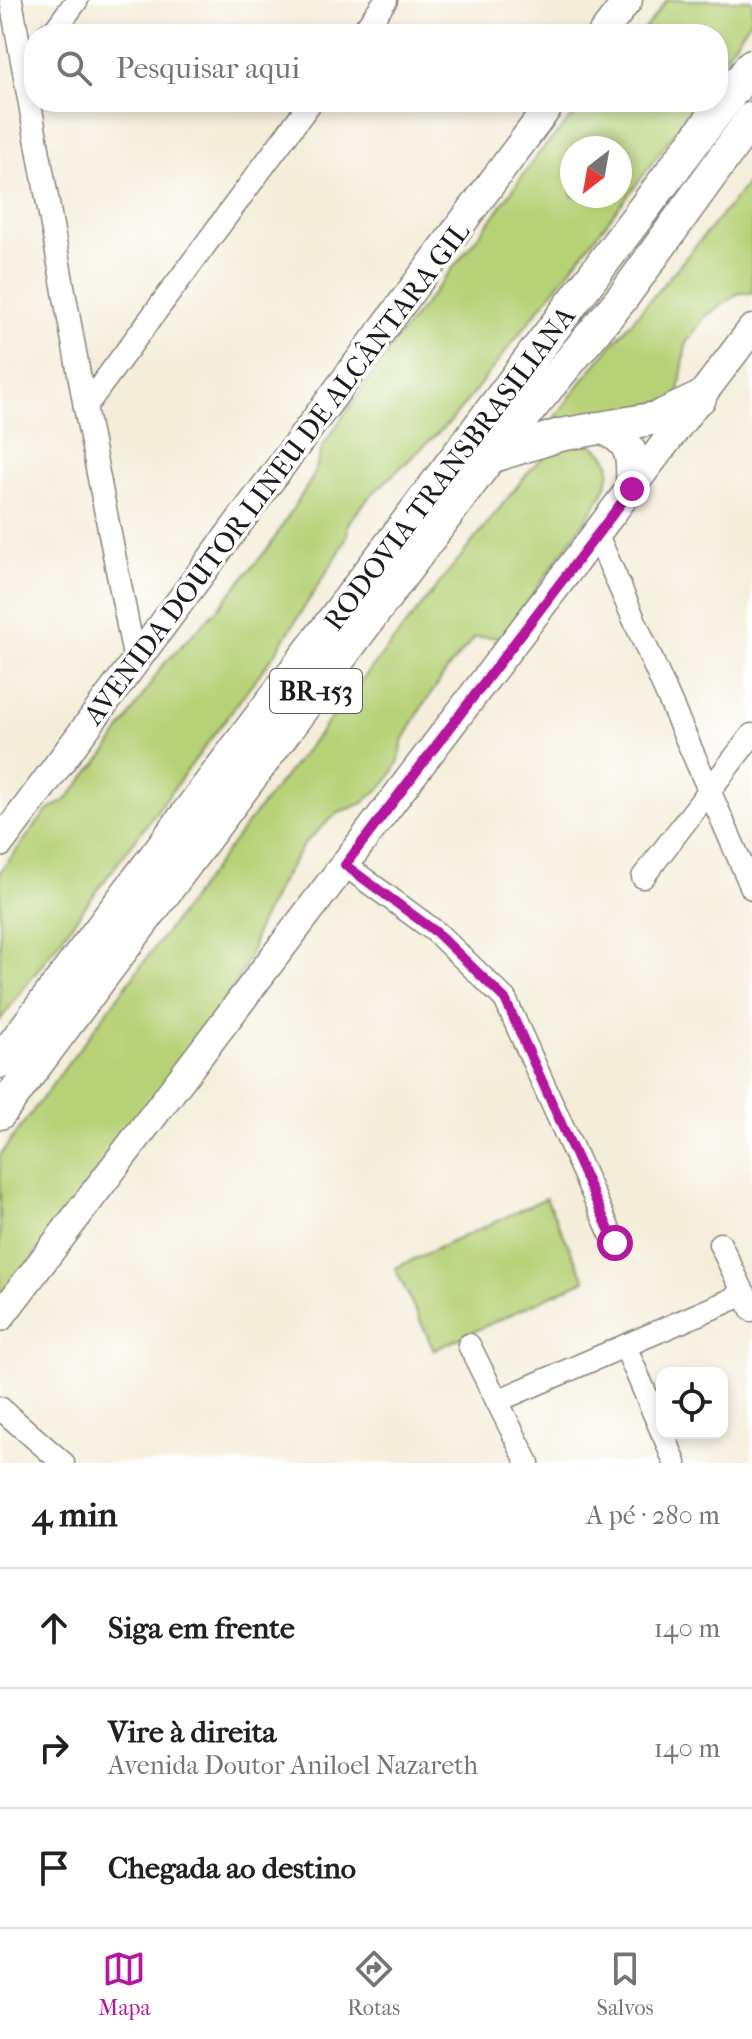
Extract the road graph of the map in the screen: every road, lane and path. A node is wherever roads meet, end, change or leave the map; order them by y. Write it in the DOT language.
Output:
graph roads {
  1 [pos="11,0"];
  2 [pos="77,0"];
  3 [pos="386,0"];
  4 [pos="628,0"];
  5 [pos="59,24"];
  6 [pos="368,24"];
  7 [pos="610,24"];
  8 [pos="24,37"];
  9 [pos="752,65"];
  10 [pos="728,97"];
  11 [pos="38,112"];
  12 [pos="304,112"];
  13 [pos="545,112"];
  14 [pos="717,112"];
  15 [pos="752,118"];
  16 [pos="752,329"];
  17 [pos="700,398"];
  18 [pos="85,407"];
  19 [pos="603,428"];
  20 [pos="490,457"];
  21 [pos="632,489"];
  22 [pos="597,535"];
  23 [pos="135,661"];
  24 [pos="752,735"];
  25 [pos="709,791"];
  26 [pos="0,843"];
  27 [pos="345,865"];
  28 [pos="643,877"];
  29 [pos="752,888"];
  30 [pos="0,1062"];
  31 [pos="0,1113"];
  32 [pos="615,1243"];
  33 [pos="720,1244"];
  34 [pos="748,1302"];
  35 [pos="0,1317"];
  36 [pos="469,1345"];
  37 [pos="625,1346"];
  38 [pos="497,1401"];
  39 [pos="0,1408"];
  40 [pos="656,1418"];
  41 [pos="665,1439"];
  42 [pos="63,1463"];
  43 [pos="528,1463"];
  44 [pos="675,1463"];
  1 -- 8 [label="street"];
  2 -- 5 [label="street"];
  3 -- 6 [label="street"];
  4 -- 7 [label="main road"];
  9 -- 10 [label="highway, RODOVIA TRANSBRASILIANA / BR-153"];
  11 -- 18 [label="street"];
  12 -- 18 [label="street"];
  13 -- 23 [label="main road, AVENIDA DOUTOR LINEU DE ALCÂNTARA GIL"];
  14 -- 30 [label="highway, RODOVIA TRANSBRASILIANA / BR-153"];
  15 -- 20 [label="highway, RODOVIA TRANSBRASILIANA / BR-153"];
  16 -- 17 [label="main road"];
  17 -- 19 [label="highway"];
  17 -- 21 [label="main road"];
  18 -- 23 [label="street"];
  19 -- 20 [label="highway"];
  19 -- 21 [label="highway"];
  20 -- 31 [label="highway, RODOVIA TRANSBRASILIANA / BR-153"];
  21 -- 22 [label="main road"];
  22 -- 25 [label="street"];
  22 -- 27 [label="main road"];
  23 -- 26 [label="main road, AVENIDA DOUTOR LINEU DE ALCÂNTARA GIL"];
  24 -- 25 [label="street"];
  25 -- 28 [label="street"];
  25 -- 29 [label="street"];
  27 -- 32 [label="street"];
  27 -- 35 [label="main road"];
  33 -- 34 [label="street"];
  34 -- 37 [label="street"];
  36 -- 38 [label="street"];
  37 -- 38 [label="street"];
  37 -- 40 [label="street"];
  38 -- 43 [label="street"];
  39 -- 42 [label="street"];
  41 -- 44 [label="street"];
}
